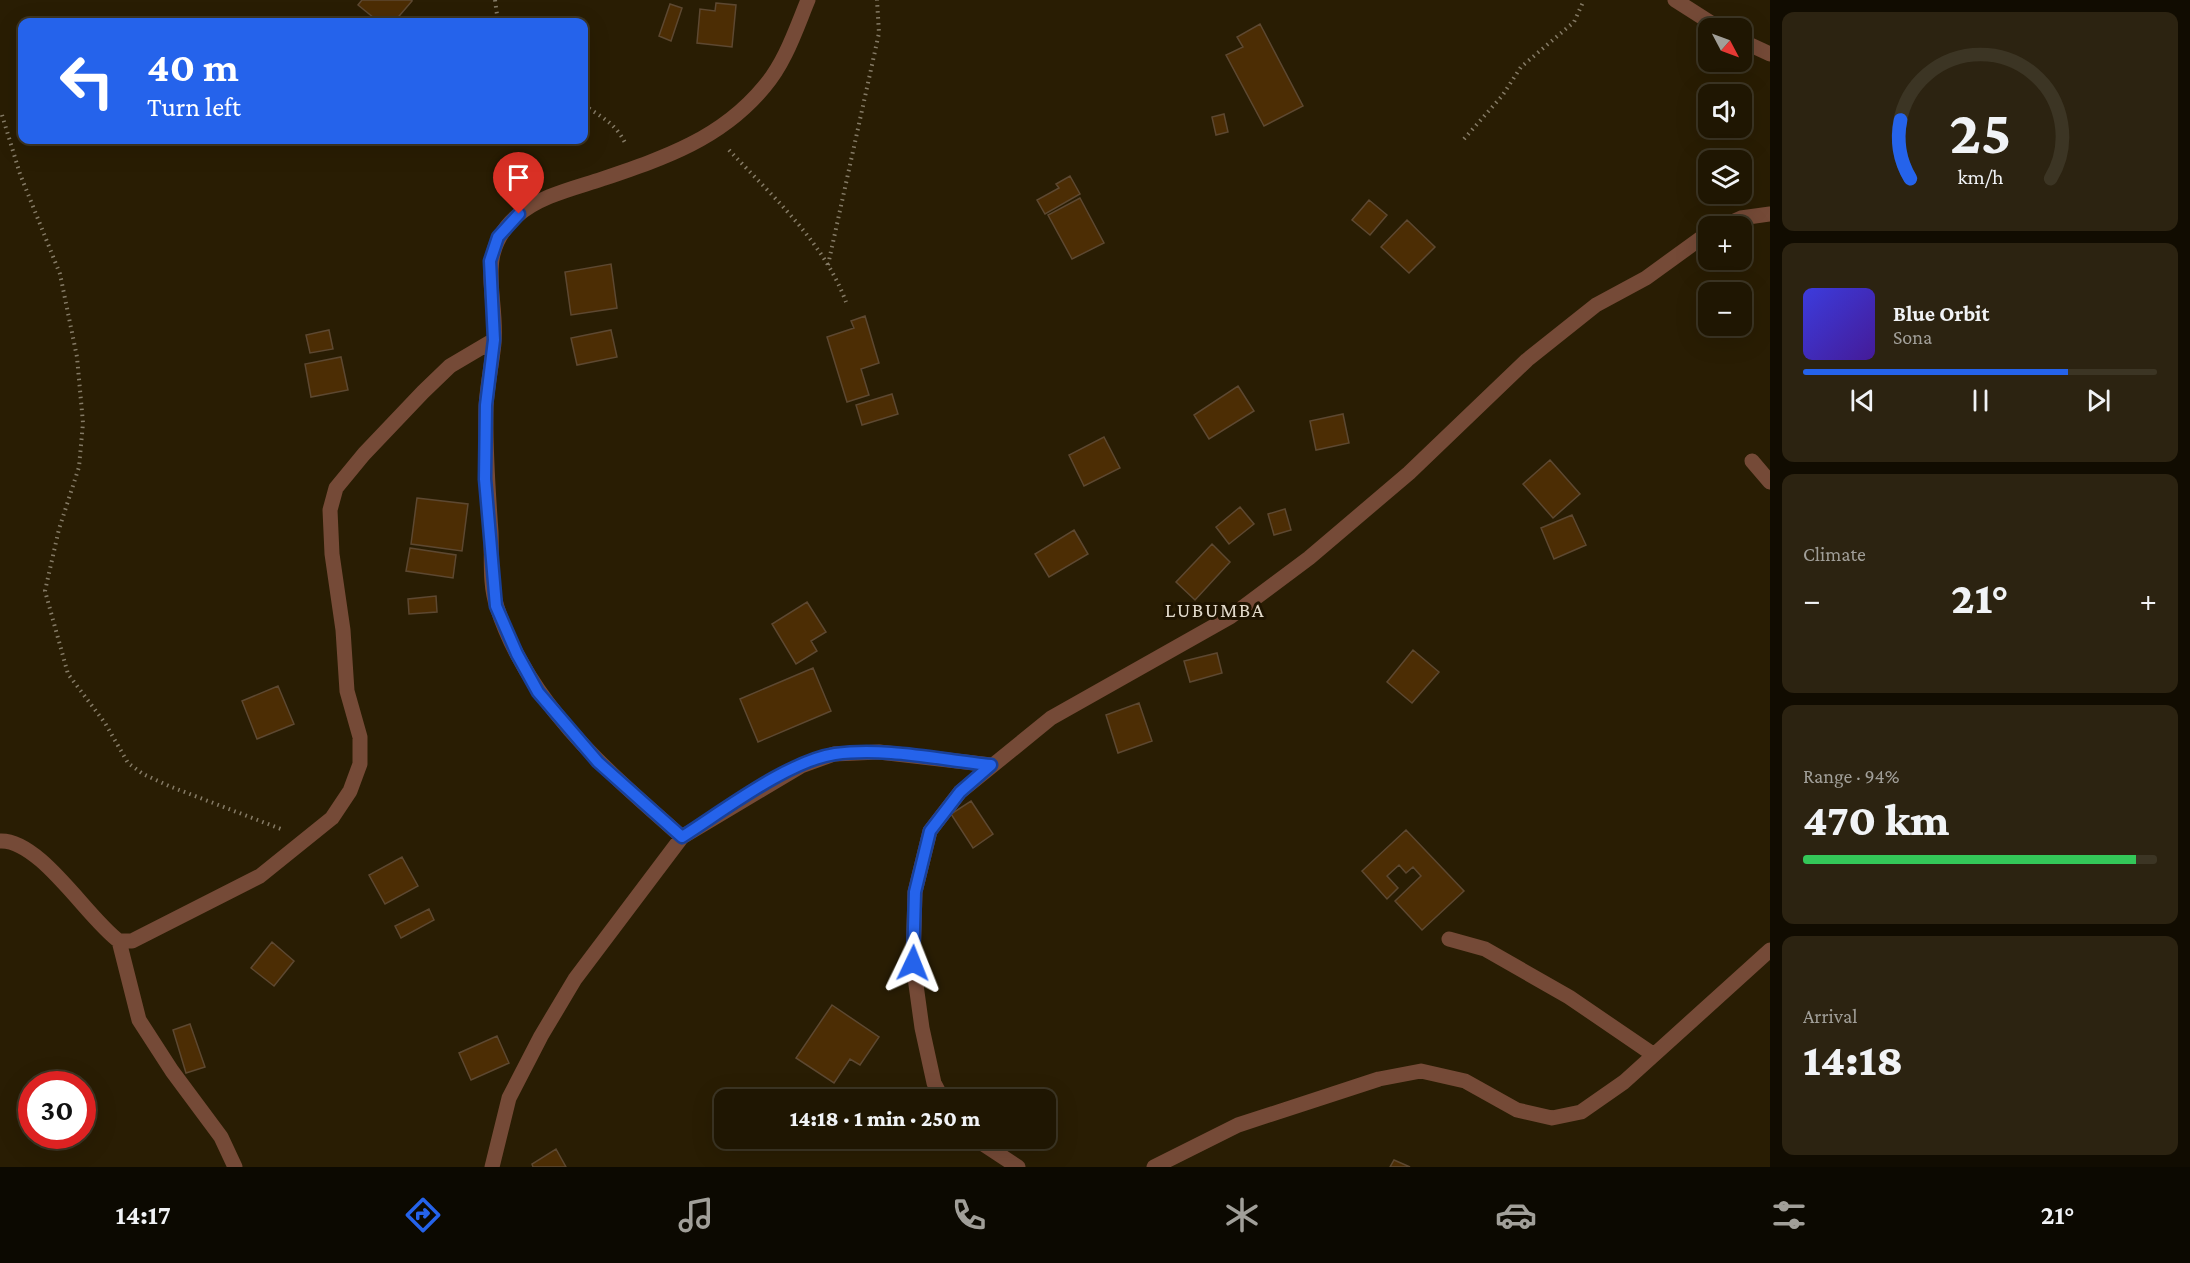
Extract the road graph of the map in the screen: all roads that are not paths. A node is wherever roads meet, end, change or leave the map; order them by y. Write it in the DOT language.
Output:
graph roads {
  1 [pos="808,0"];
  2 [pos="1675,0"];
  3 [pos="1703,18"];
  4 [pos="1752,46"];
  5 [pos="1770,54"];
  6 [pos="1770,214"];
  7 [pos="1752,217"];
  8 [pos="1698,239"];
  9 [pos="494,340"];
  10 [pos="1752,461"];
  11 [pos="1770,482"];
  12 [pos="991,765"];
  13 [pos="682,837"];
  14 [pos="0,841"];
  15 [pos="1449,939"];
  16 [pos="119,941"];
  17 [pos="1770,951"];
  18 [pos="1654,1055"];
  19 [pos="937,1089"];
  20 [pos="991,1149"];
  21 [pos="236,1167"];
  22 [pos="492,1167"];
  23 [pos="1018,1167"];
  24 [pos="1154,1167"];
  1 -- 9 [label="street"];
  2 -- 3 [label="street"];
  4 -- 5 [label="street"];
  6 -- 7 [label="street"];
  8 -- 12 [label="street"];
  9 -- 13 [label="street"];
  9 -- 16 [label="street"];
  10 -- 11 [label="street"];
  12 -- 13 [label="street"];
  12 -- 19 [label="street"];
  13 -- 22 [label="street"];
  14 -- 16 [label="street"];
  15 -- 18 [label="street"];
  16 -- 21 [label="street"];
  17 -- 18 [label="street"];
  18 -- 24 [label="street"];
  20 -- 23 [label="street"];
}
